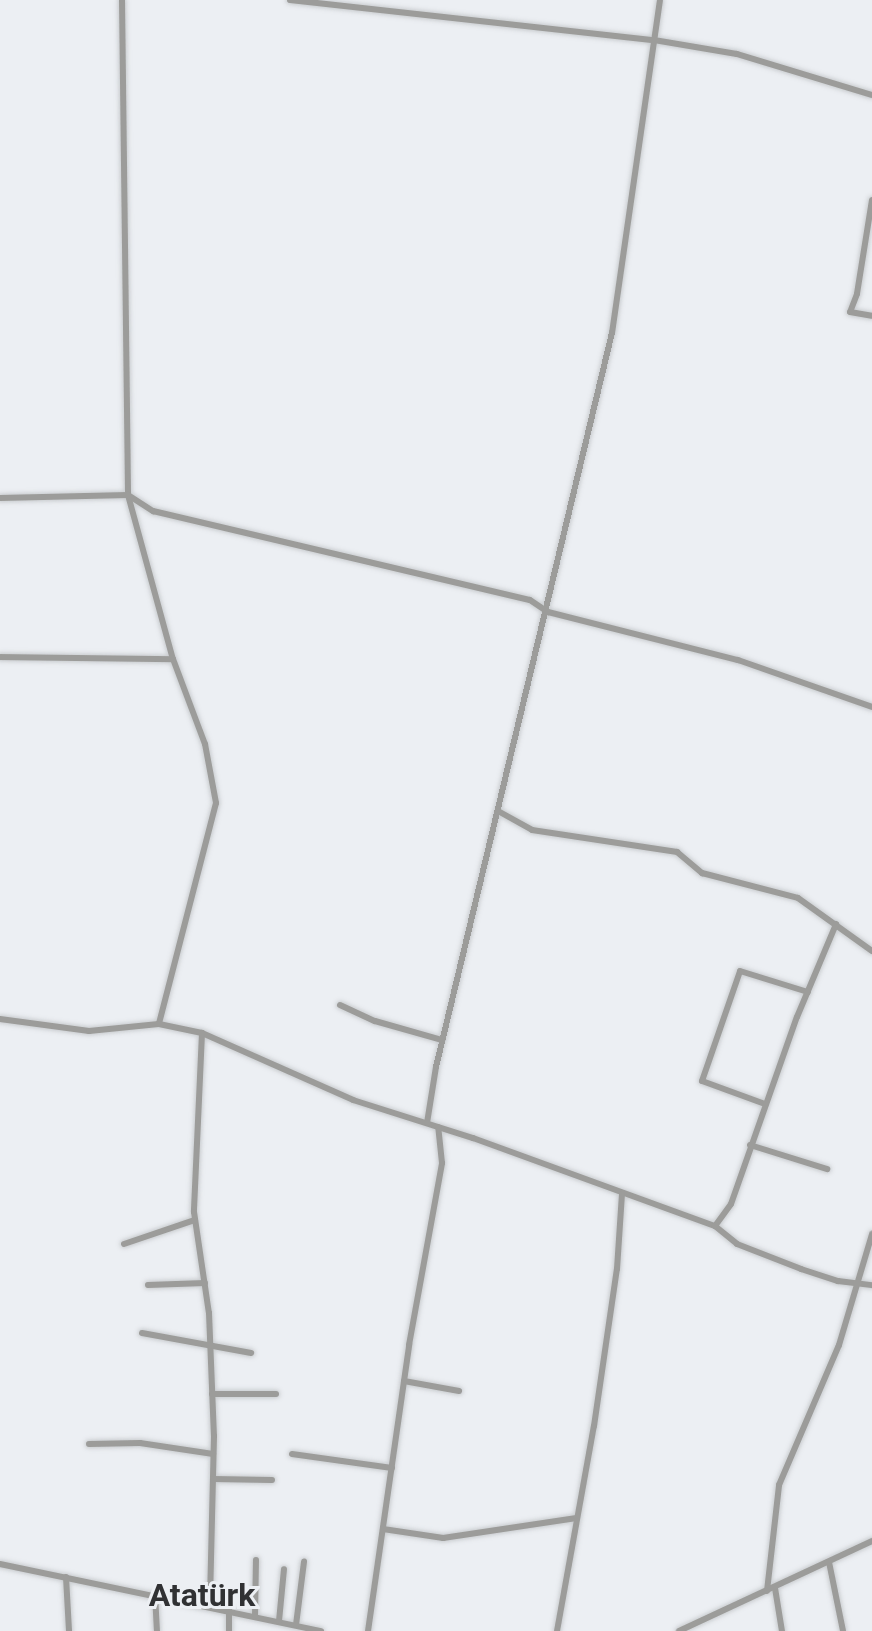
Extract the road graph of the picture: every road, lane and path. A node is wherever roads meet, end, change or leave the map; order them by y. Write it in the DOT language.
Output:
graph roads {
  1 [pos="122,0"];
  2 [pos="290,0"];
  3 [pos="660,0"];
  4 [pos="654,40"];
  5 [pos="872,95"];
  6 [pos="872,200"];
  7 [pos="872,316"];
  8 [pos="128,495"];
  9 [pos="0,498"];
  10 [pos="548,612"];
  11 [pos="0,657"];
  12 [pos="173,659"];
  13 [pos="872,707"];
  14 [pos="498,811"];
  15 [pos="836,924"];
  16 [pos="872,951"];
  17 [pos="808,992"];
  18 [pos="340,1004"];
  19 [pos="0,1019"];
  20 [pos="159,1024"];
  21 [pos="202,1033"];
  22 [pos="442,1040"];
  23 [pos="765,1104"];
  24 [pos="427,1123"];
  25 [pos="438,1127"];
  26 [pos="750,1145"];
  27 [pos="827,1169"];
  28 [pos="622,1194"];
  29 [pos="195,1220"];
  30 [pos="715,1226"];
  31 [pos="872,1234"];
  32 [pos="124,1244"];
  33 [pos="205,1283"];
  34 [pos="859,1284"];
  35 [pos="148,1285"];
  36 [pos="872,1285"];
  37 [pos="142,1333"];
  38 [pos="210,1343"];
  39 [pos="251,1353"];
  40 [pos="404,1381"];
  41 [pos="459,1391"];
  42 [pos="212,1394"];
  43 [pos="276,1394"];
  44 [pos="89,1444"];
  45 [pos="213,1454"];
  46 [pos="292,1454"];
  47 [pos="392,1468"];
  48 [pos="213,1479"];
  49 [pos="272,1480"];
  50 [pos="577,1518"];
  51 [pos="383,1529"];
  52 [pos="872,1541"];
  53 [pos="256,1560"];
  54 [pos="304,1562"];
  55 [pos="829,1562"];
  56 [pos="0,1564"];
  57 [pos="284,1569"];
  58 [pos="66,1577"];
  59 [pos="775,1588"];
  60 [pos="767,1591"];
  61 [pos="155,1594"];
  62 [pos="210,1605"];
  63 [pos="229,1610"];
  64 [pos="255,1616"];
  65 [pos="279,1621"];
  66 [pos="296,1625"];
  67 [pos="69,1631"];
  68 [pos="157,1631"];
  69 [pos="229,1631"];
  70 [pos="321,1631"];
  71 [pos="368,1631"];
  72 [pos="557,1631"];
  73 [pos="680,1631"];
  74 [pos="782,1631"];
  75 [pos="843,1631"];
  1 -- 8 [label="street"];
  2 -- 4 [label="street"];
  3 -- 4 [label="street"];
  4 -- 5 [label="street"];
  4 -- 10 [label="street"];
  6 -- 7 [label="street"];
  8 -- 9 [label="street"];
  8 -- 10 [label="street"];
  8 -- 12 [label="street"];
  10 -- 13 [label="street"];
  10 -- 14 [label="street"];
  11 -- 12 [label="street"];
  12 -- 20 [label="street"];
  14 -- 15 [label="street"];
  14 -- 22 [label="street"];
  15 -- 16 [label="street"];
  15 -- 17 [label="street"];
  17 -- 23 [label="street"];
  17 -- 23 [label="street"];
  18 -- 22 [label="street"];
  19 -- 20 [label="street"];
  20 -- 21 [label="street"];
  21 -- 24 [label="street"];
  21 -- 29 [label="street"];
  22 -- 24 [label="street"];
  23 -- 26 [label="street"];
  24 -- 25 [label="street"];
  25 -- 28 [label="street"];
  25 -- 40 [label="street"];
  26 -- 27 [label="street"];
  26 -- 30 [label="street"];
  28 -- 30 [label="street"];
  28 -- 50 [label="street"];
  29 -- 32 [label="street"];
  29 -- 33 [label="street"];
  30 -- 34 [label="street"];
  31 -- 34 [label="street"];
  33 -- 35 [label="street"];
  33 -- 38 [label="street"];
  34 -- 36 [label="street"];
  34 -- 60 [label="street"];
  37 -- 38 [label="street"];
  38 -- 39 [label="street"];
  38 -- 42 [label="street"];
  40 -- 41 [label="street"];
  40 -- 47 [label="street"];
  42 -- 43 [label="street"];
  42 -- 45 [label="street"];
  44 -- 45 [label="street"];
  45 -- 48 [label="street"];
  46 -- 47 [label="street"];
  47 -- 51 [label="street"];
  48 -- 49 [label="street"];
  48 -- 62 [label="street"];
  50 -- 51 [label="street"];
  50 -- 72 [label="street"];
  51 -- 71 [label="street"];
  52 -- 55 [label="street"];
  53 -- 64 [label="street"];
  54 -- 66 [label="street"];
  55 -- 59 [label="street"];
  55 -- 75 [label="street"];
  56 -- 58 [label="street"];
  57 -- 65 [label="street"];
  58 -- 61 [label="street"];
  58 -- 67 [label="street"];
  59 -- 60 [label="street"];
  59 -- 74 [label="street"];
  60 -- 73 [label="street"];
  61 -- 62 [label="street"];
  61 -- 68 [label="street"];
  62 -- 63 [label="street"];
  63 -- 64 [label="street"];
  63 -- 69 [label="street"];
  64 -- 65 [label="street"];
  65 -- 66 [label="street"];
  66 -- 70 [label="street"];
}
